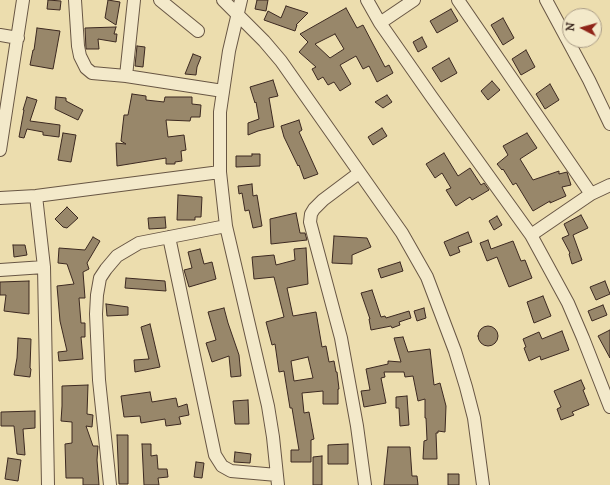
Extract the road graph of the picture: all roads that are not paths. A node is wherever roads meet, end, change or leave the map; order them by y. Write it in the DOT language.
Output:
graph roads {
  1 [pos="23,0"];
  2 [pos="75,0"];
  3 [pos="134,0"];
  4 [pos="160,0"];
  5 [pos="223,0"];
  6 [pos="241,0"];
  7 [pos="366,0"];
  8 [pos="414,0"];
  9 [pos="458,0"];
  10 [pos="546,0"];
  11 [pos="238,14"];
  12 [pos="380,23"];
  13 [pos="198,31"];
  14 [pos="0,35"];
  15 [pos="18,38"];
  16 [pos="126,76"];
  17 [pos="223,91"];
  18 [pos="610,124"];
  19 [pos="0,150"];
  20 [pos="220,172"];
  21 [pos="359,173"];
  22 [pos="610,185"];
  23 [pos="591,194"];
  24 [pos="36,196"];
  25 [pos="0,198"];
  26 [pos="226,226"];
  27 [pos="531,235"];
  28 [pos="169,237"];
  29 [pos="44,267"];
  30 [pos="0,270"];
  31 [pos="610,407"];
  32 [pos="278,480"];
  33 [pos="48,485"];
  34 [pos="110,485"];
  35 [pos="365,485"];
  36 [pos="482,485"];
  1 -- 15 [label="street"];
  2 -- 16 [label="street"];
  3 -- 16 [label="street"];
  4 -- 13 [label="street"];
  5 -- 11 [label="street"];
  6 -- 11 [label="street"];
  7 -- 12 [label="street"];
  8 -- 12 [label="street"];
  9 -- 23 [label="street"];
  10 -- 18 [label="street"];
  11 -- 17 [label="street"];
  11 -- 21 [label="street"];
  12 -- 27 [label="street"];
  14 -- 15 [label="street"];
  15 -- 19 [label="street"];
  16 -- 17 [label="street"];
  17 -- 20 [label="street"];
  20 -- 24 [label="street"];
  20 -- 26 [label="street"];
  21 -- 35 [label="street"];
  21 -- 36 [label="street"];
  22 -- 23 [label="street"];
  23 -- 27 [label="street"];
  24 -- 25 [label="street"];
  24 -- 29 [label="street"];
  26 -- 28 [label="street"];
  26 -- 32 [label="street"];
  27 -- 31 [label="street"];
  28 -- 32 [label="street"];
  28 -- 34 [label="street"];
  29 -- 30 [label="street"];
  29 -- 33 [label="street"];
}
